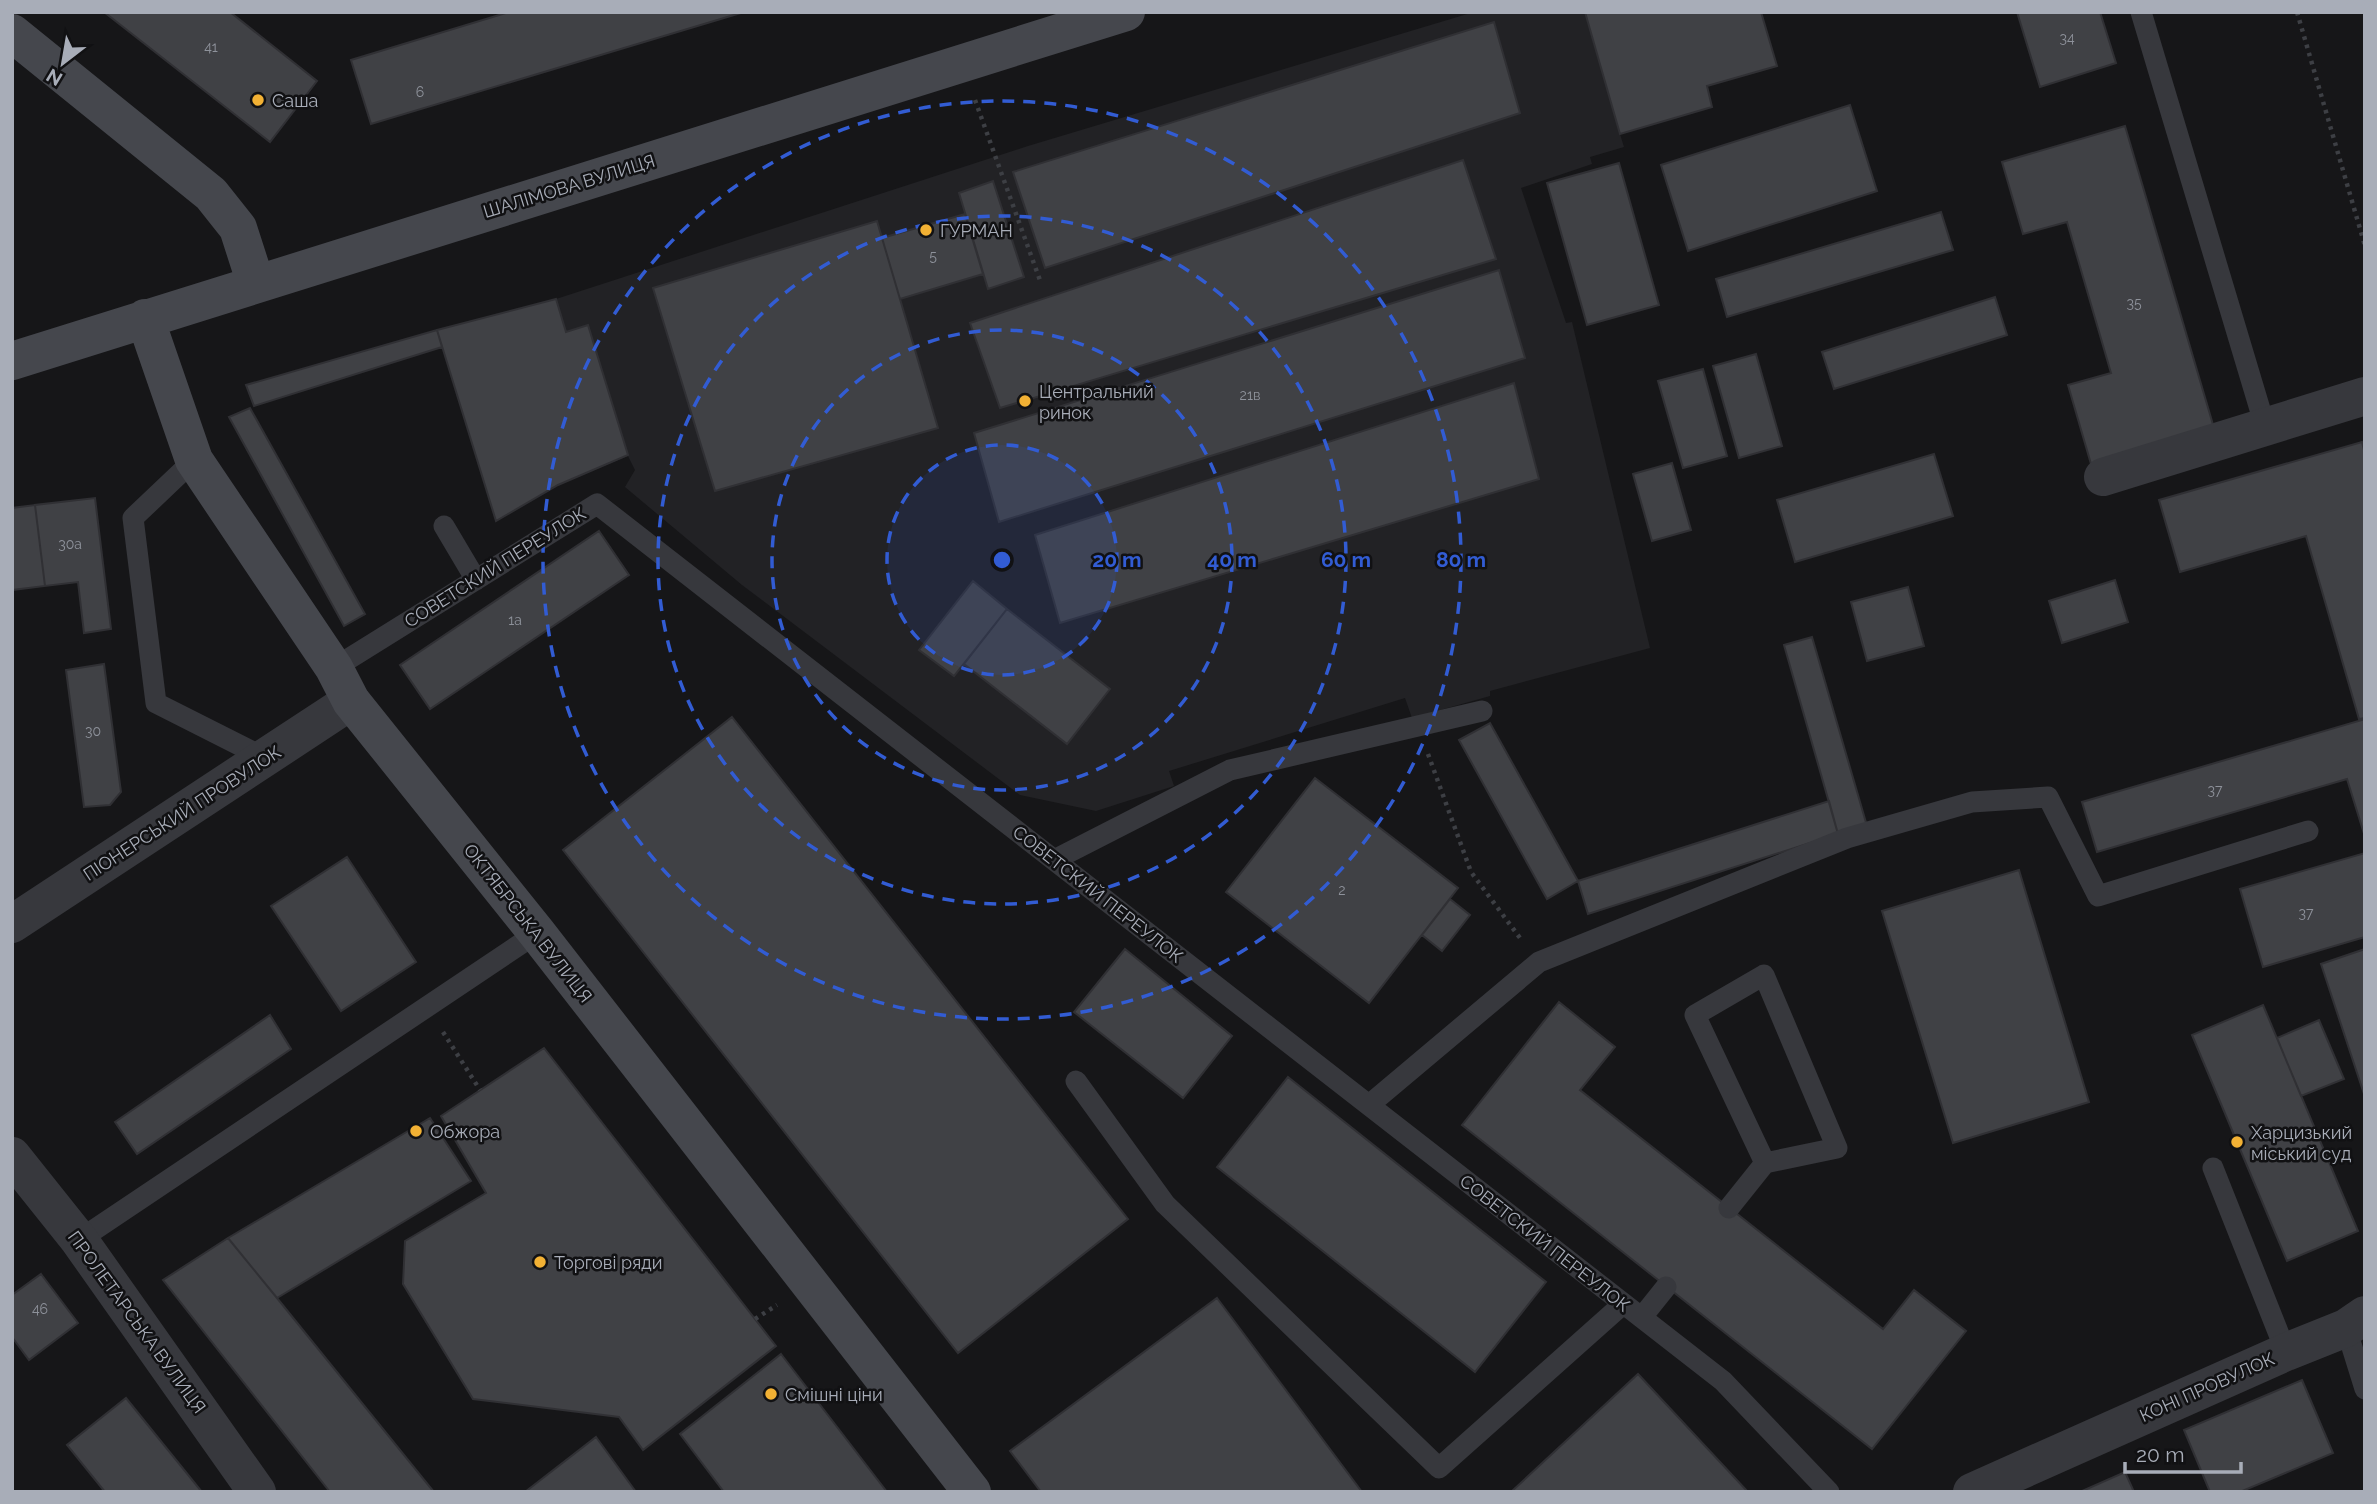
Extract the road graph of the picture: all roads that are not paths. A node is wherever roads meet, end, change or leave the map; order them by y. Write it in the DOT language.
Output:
graph roads {
  1 [pos="1126,12"];
  2 [pos="2141,12"];
  3 [pos="12,33"];
  4 [pos="256,284"];
  5 [pos="145,317"];
  6 [pos="12,361"];
  7 [pos="2365,396"];
  8 [pos="2265,426"];
  9 [pos="194,460"];
  10 [pos="2103,477"];
  11 [pos="443,526"];
  12 [pos="476,580"];
  13 [pos="334,668"];
  14 [pos="351,701"];
  15 [pos="1482,711"];
  16 [pos="265,758"];
  17 [pos="2308,831"];
  18 [pos="1054,860"];
  19 [pos="12,924"];
  20 [pos="537,933"];
  21 [pos="1076,1081"];
  22 [pos="1369,1105"];
  23 [pos="12,1156"];
  24 [pos="1765,1163"];
  25 [pos="2213,1168"];
  26 [pos="1729,1208"];
  27 [pos="79,1240"];
  28 [pos="1666,1287"];
  29 [pos="1623,1304"];
  30 [pos="1642,1317"];
  31 [pos="2356,1321"];
  32 [pos="2286,1352"];
  33 [pos="2365,1389"];
  34 [pos="257,1492"];
  35 [pos="972,1492"];
  36 [pos="1829,1492"];
  37 [pos="1972,1492"];
  1 -- 4 [label="main road, ШАЛІМОВА ВУЛИЦЯ"];
  2 -- 8 [label="lane"];
  3 -- 4 [label="main road"];
  4 -- 5 [label="main road, ШАЛІМОВА ВУЛИЦЯ"];
  5 -- 6 [label="main road, ШАЛІМОВА ВУЛИЦЯ"];
  5 -- 9 [label="main road, ОКТЯБРСЬКА ВУЛИЦЯ"];
  7 -- 8 [label="street"];
  8 -- 10 [label="street"];
  9 -- 13 [label="main road, ОКТЯБРСЬКА ВУЛИЦЯ"];
  9 -- 16 [label="lane"];
  11 -- 12 [label="lane"];
  12 -- 13 [label="lane, СОВЕТСКИЙ ПЕРЕУЛОК"];
  12 -- 18 [label="lane, СОВЕТСКИЙ ПЕРЕУЛОК"];
  13 -- 14 [label="main road, ОКТЯБРСЬКА ВУЛИЦЯ"];
  14 -- 16 [label="street, ПІОНЕРСЬКИЙ ПРОВУЛОК"];
  14 -- 20 [label="main road, ОКТЯБРСЬКА ВУЛИЦЯ"];
  15 -- 18 [label="lane"];
  16 -- 19 [label="street, ПІОНЕРСЬКИЙ ПРОВУЛОК"];
  17 -- 22 [label="lane"];
  18 -- 22 [label="lane, СОВЕТСКИЙ ПЕРЕУЛОК"];
  20 -- 27 [label="lane"];
  20 -- 35 [label="main road, ОКТЯБРСЬКА ВУЛИЦЯ"];
  21 -- 29 [label="lane"];
  22 -- 29 [label="lane, СОВЕТСКИЙ ПЕРЕУЛОК"];
  23 -- 27 [label="street, ПРОЛЕТАРСЬКА ВУЛИЦЯ"];
  24 -- 24 [label="lane"];
  24 -- 26 [label="lane"];
  25 -- 32 [label="lane"];
  27 -- 34 [label="street, ПРОЛЕТАРСЬКА ВУЛИЦЯ"];
  28 -- 30 [label="lane"];
  29 -- 30 [label="lane, СОВЕТСКИЙ ПЕРЕУЛОК"];
  30 -- 36 [label="lane, СОВЕТСКИЙ ПЕРЕУЛОК"];
  31 -- 32 [label="street, КОНІ ПРОВУЛОК"];
  31 -- 33 [label="lane"];
  32 -- 37 [label="street, КОНІ ПРОВУЛОК"];
}
